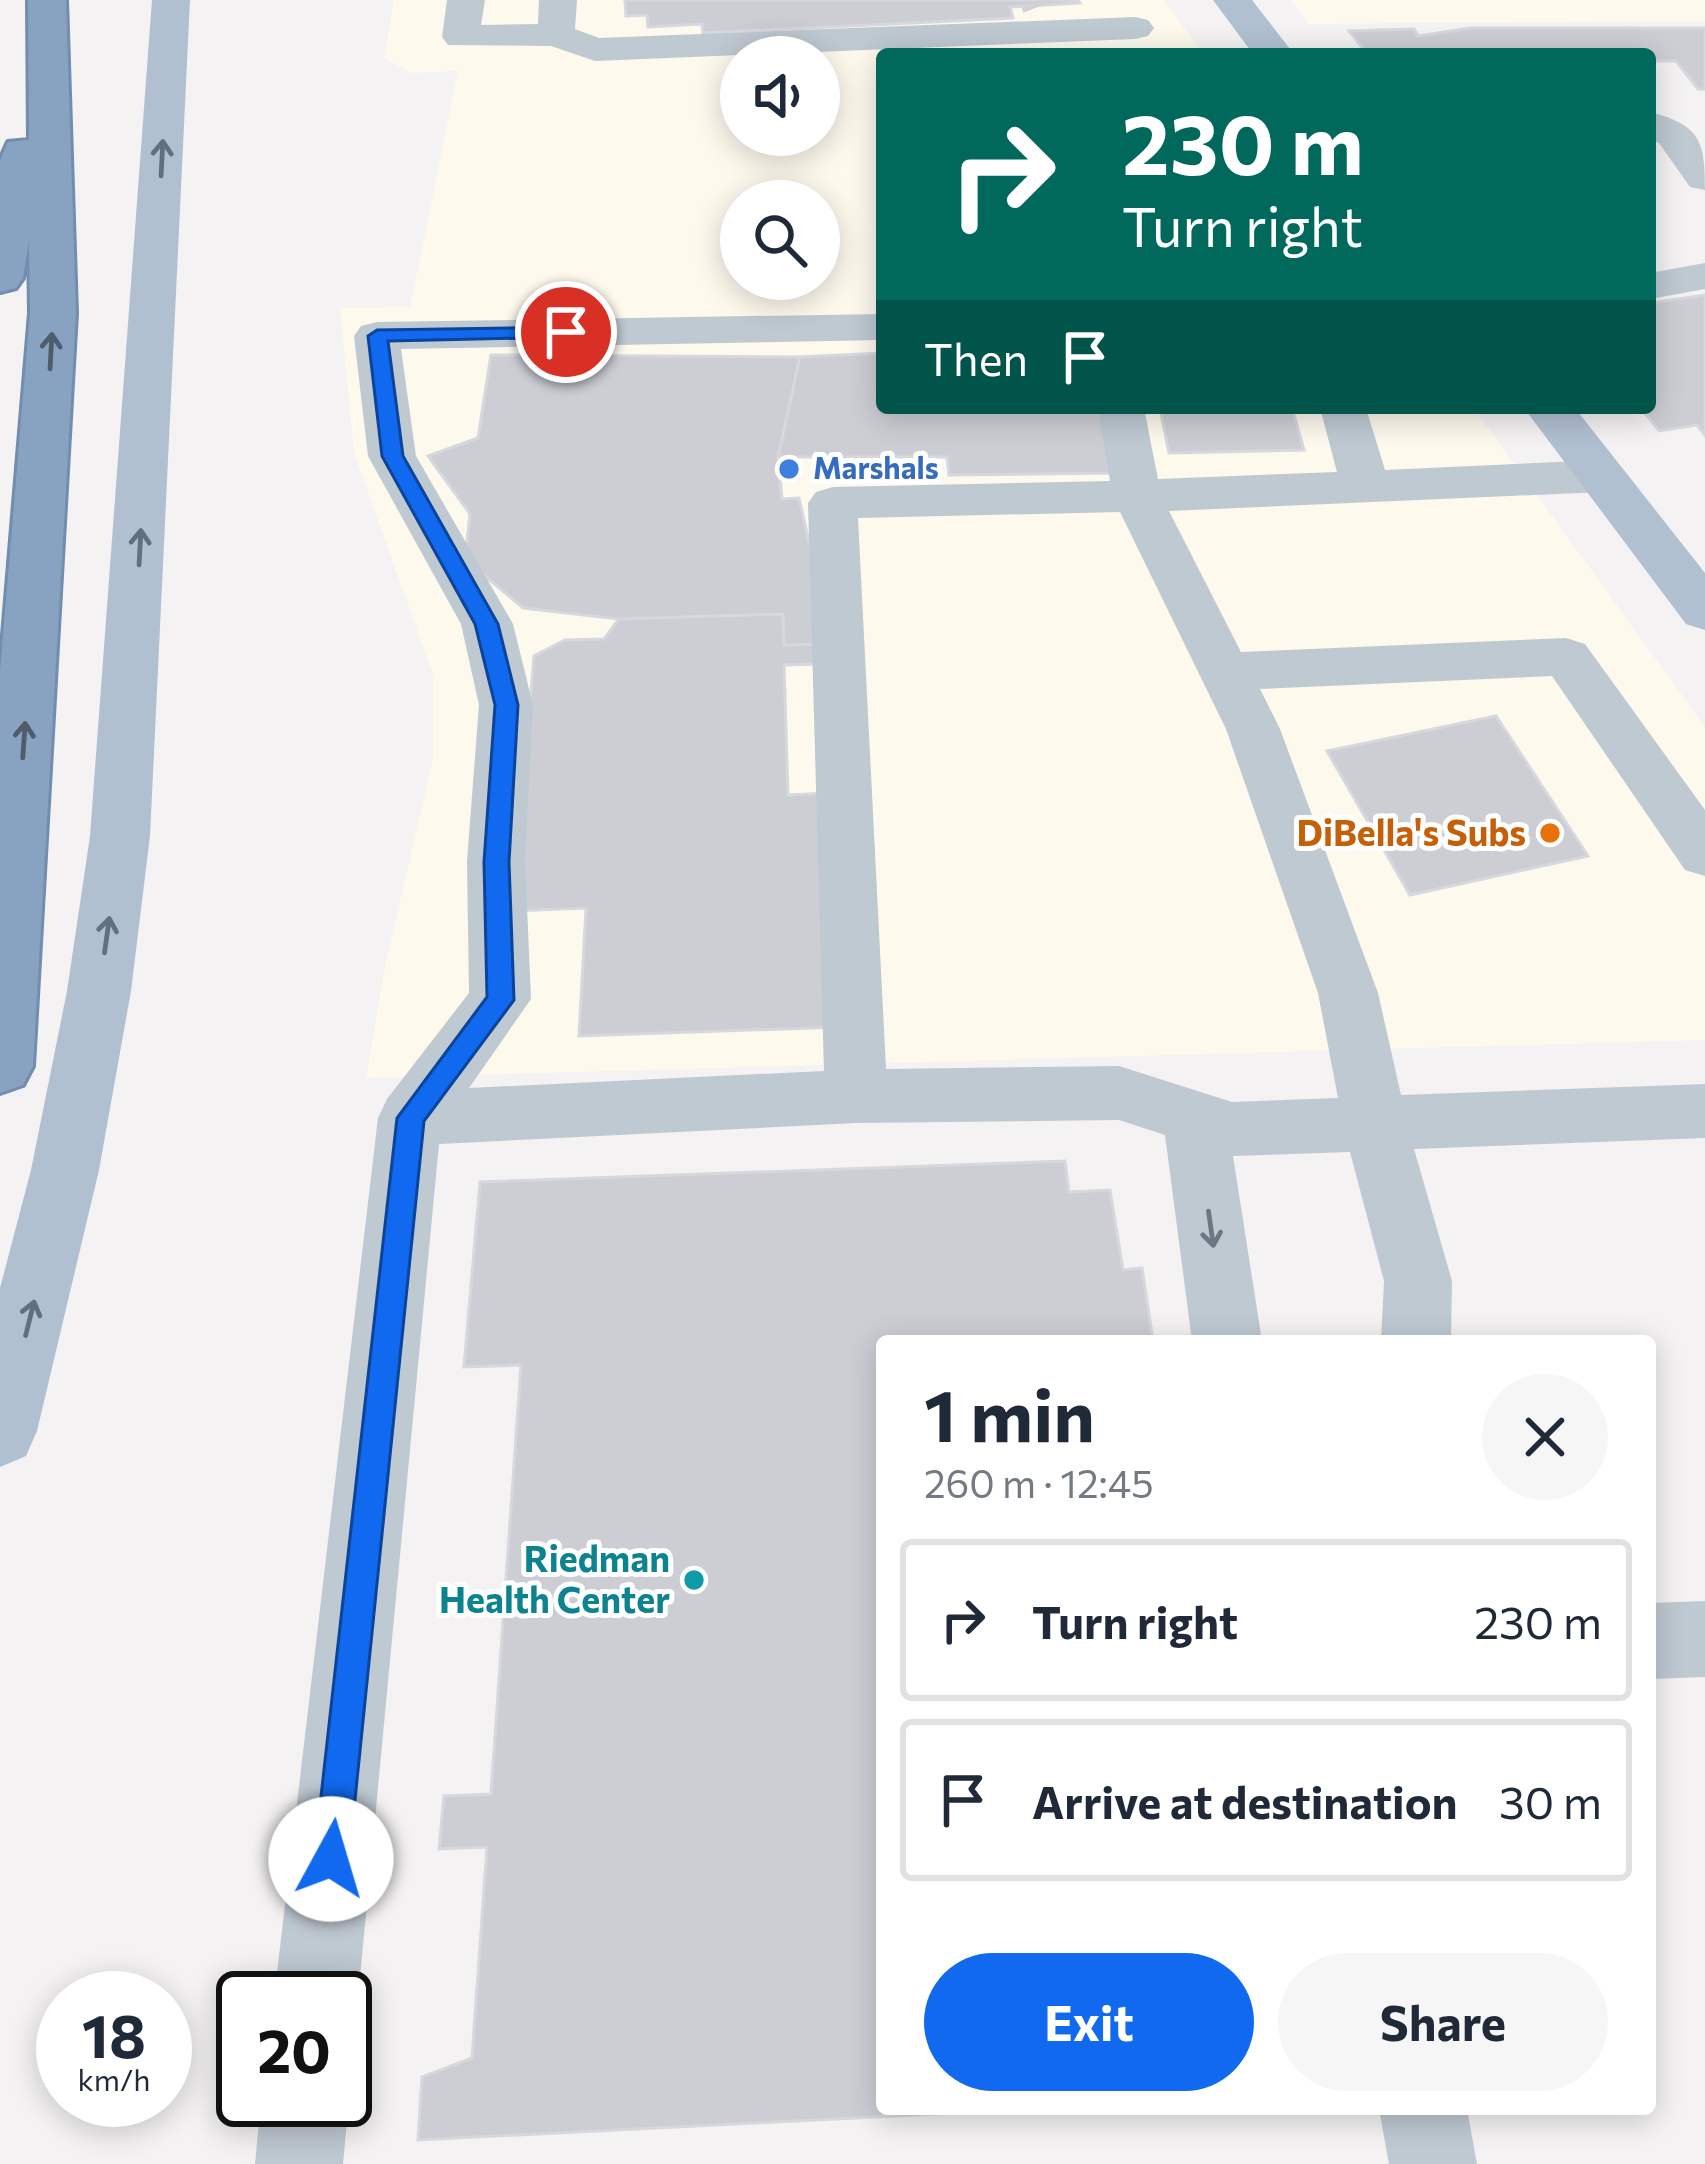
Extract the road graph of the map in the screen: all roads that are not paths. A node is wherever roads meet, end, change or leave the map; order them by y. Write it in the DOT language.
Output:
graph roads {
  1 [pos="44,0"];
  2 [pos="171,0"];
  3 [pos="466,0"];
  4 [pos="1232,0"];
  5 [pos="557,18"];
  6 [pos="1132,34"];
  7 [pos="1076,48"];
  8 [pos="1269,48"];
  9 [pos="1705,115"];
  10 [pos="1656,122"];
  11 [pos="1656,127"];
  12 [pos="1705,178"];
  13 [pos="1705,276"];
  14 [pos="0,278"];
  15 [pos="1656,285"];
  16 [pos="876,327"];
  17 [pos="1122,414"];
  18 [pos="1345,414"];
  19 [pos="1554,414"];
  20 [pos="1601,476"];
  21 [pos="1364,486"];
  22 [pos="1137,496"];
  23 [pos="1705,611"];
  24 [pos="1225,672"];
  25 [pos="1705,854"];
  26 [pos="0,1066"];
  27 [pos="856,1096"];
  28 [pos="1705,1111"];
  29 [pos="1195,1117"];
  30 [pos="410,1118"];
  31 [pos="1376,1126"];
  32 [pos="1226,1335"];
  33 [pos="1416,1335"];
  34 [pos="0,1431"];
  35 [pos="1705,1639"];
  36 [pos="1656,1642"];
  37 [pos="319,1971"];
  38 [pos="1424,2115"];
  39 [pos="302,2127"];
  40 [pos="299,2164"];
  41 [pos="1432,2164"];
  1 -- 14 [label="highway"];
  26 -- 1 [label="highway, one-way"];
  34 -- 2 [label="main road, one-way"];
  3 -- 5 [label="lane"];
  4 -- 8 [label="main road"];
  5 -- 6 [label="lane"];
  6 -- 7 [label="lane"];
  9 -- 10 [label="lane"];
  11 -- 12 [label="lane"];
  13 -- 15 [label="lane"];
  16 -- 30 [label="lane"];
  17 -- 22 [label="lane"];
  18 -- 21 [label="lane"];
  19 -- 20 [label="main road"];
  20 -- 21 [label="lane"];
  20 -- 23 [label="main road"];
  21 -- 22 [label="lane"];
  22 -- 24 [label="lane"];
  22 -- 27 [label="lane"];
  24 -- 25 [label="lane"];
  24 -- 31 [label="lane"];
  27 -- 29 [label="lane"];
  27 -- 30 [label="lane"];
  28 -- 31 [label="lane"];
  29 -- 31 [label="lane"];
  29 -- 32 [label="lane, one-way"];
  30 -- 37 [label="lane"];
  31 -- 33 [label="lane"];
  35 -- 36 [label="lane"];
  38 -- 41 [label="lane"];
  39 -- 40 [label="lane"];
}
